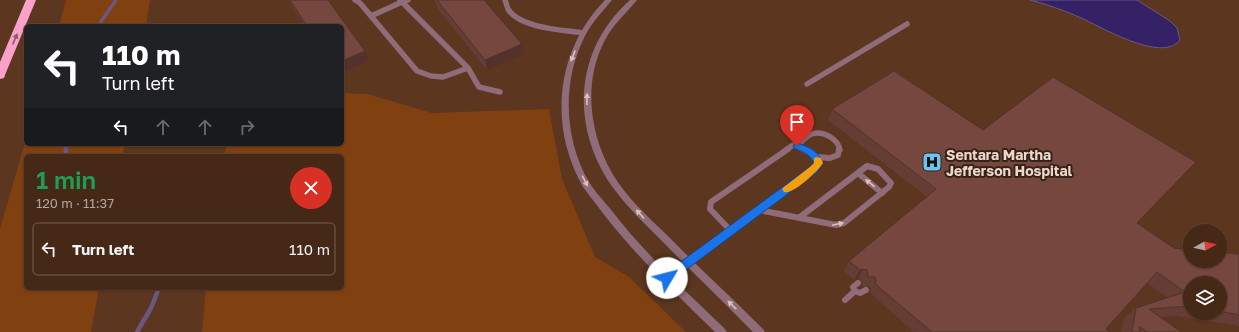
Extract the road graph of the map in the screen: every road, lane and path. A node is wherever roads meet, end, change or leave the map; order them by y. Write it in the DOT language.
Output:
graph roads {
  1 [pos="31,0"];
  2 [pos="355,0"];
  3 [pos="408,0"];
  4 [pos="505,0"];
  5 [pos="609,0"];
  6 [pos="634,0"];
  7 [pos="401,1"];
  8 [pos="371,16"];
  9 [pos="907,24"];
  10 [pos="583,33"];
  11 [pos="468,68"];
  12 [pos="0,76"];
  13 [pos="807,84"];
  14 [pos="500,92"];
  15 [pos="797,146"];
  16 [pos="816,157"];
  17 [pos="858,173"];
  18 [pos="882,193"];
  19 [pos="760,210"];
  20 [pos="800,217"];
  21 [pos="731,231"];
  22 [pos="688,262"];
  23 [pos="667,278"];
  24 [pos="858,283"];
  25 [pos="866,290"];
  26 [pos="855,291"];
  27 [pos="845,300"];
  28 [pos="722,332"];
  29 [pos="760,332"];
  12 -- 1 [label="highway, one-way"];
  2 -- 8 [label="lane"];
  3 -- 7 [label="lane"];
  4 -- 10 [label="lane"];
  5 -- 10 [label="street"];
  22 -- 6 [label="street, one-way"];
  7 -- 8 [label="lane"];
  7 -- 11 [label="lane"];
  8 -- 11 [label="lane"];
  9 -- 13 [label="lane"];
  10 -- 23 [label="street, one-way"];
  11 -- 14 [label="lane"];
  15 -- 16 [label="lane"];
  15 -- 16 [label="lane"];
  15 -- 21 [label="lane"];
  16 -- 19 [label="lane"];
  18 -- 17 [label="lane, one-way"];
  17 -- 18 [label="lane"];
  17 -- 20 [label="lane"];
  20 -- 18 [label="lane, one-way"];
  19 -- 20 [label="lane"];
  19 -- 21 [label="lane"];
  21 -- 22 [label="lane"];
  22 -- 23 [label="lane"];
  29 -- 22 [label="street, one-way"];
  23 -- 28 [label="street"];
  24 -- 26 [label="lane"];
  25 -- 26 [label="lane"];
  26 -- 27 [label="lane"];
}
